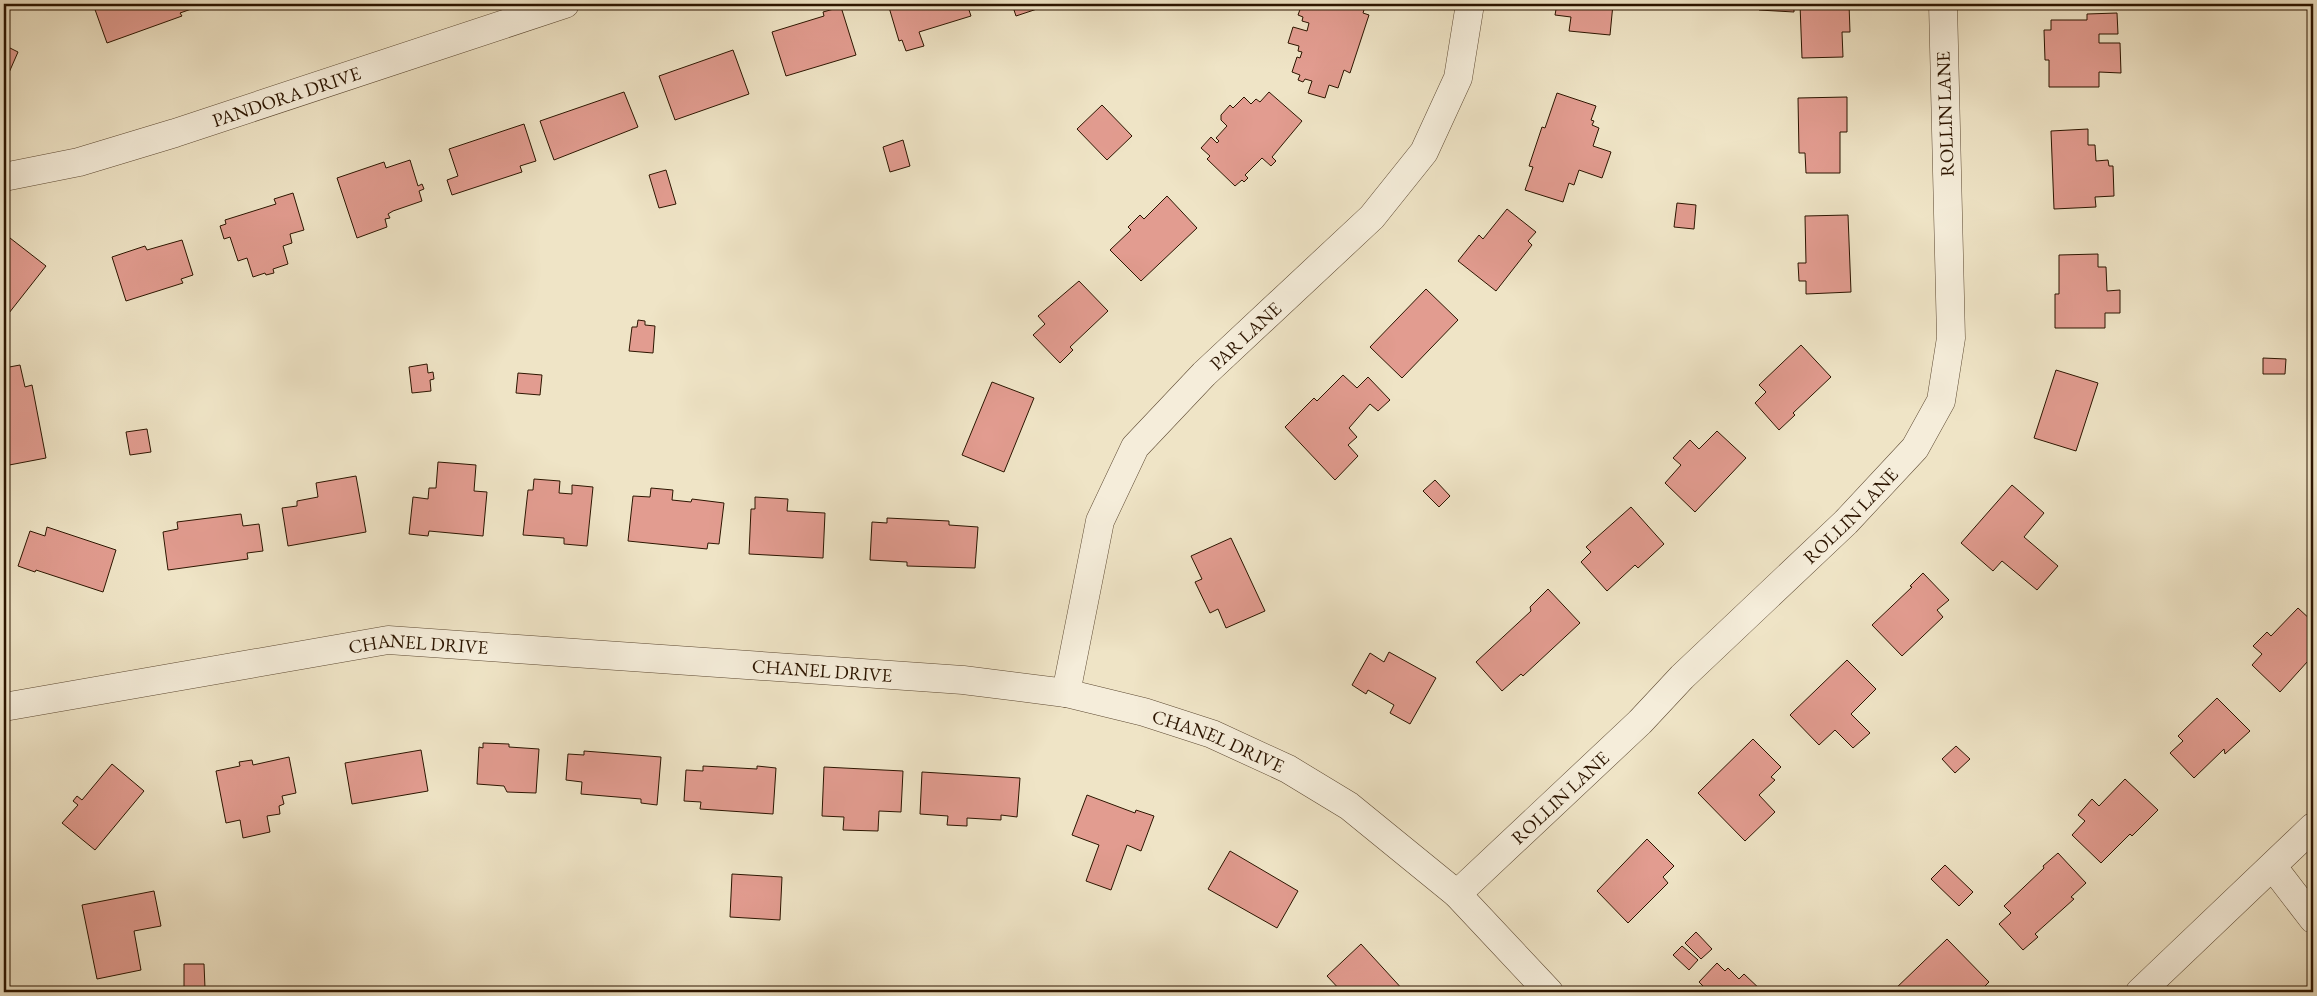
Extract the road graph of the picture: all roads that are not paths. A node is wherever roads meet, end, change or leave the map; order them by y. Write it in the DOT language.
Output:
graph roads {
  1 [pos="565,4"];
  2 [pos="1470,4"];
  3 [pos="1943,4"];
  4 [pos="4,176"];
  5 [pos="1066,693"];
  6 [pos="4,707"];
  7 [pos="2313,827"];
  8 [pos="2273,867"];
  9 [pos="1457,894"];
  10 [pos="2313,919"];
  11 [pos="1548,992"];
  12 [pos="2140,992"];
  1 -- 4 [label="street, PANDORA DRIVE"];
  2 -- 5 [label="street, PAR LANE"];
  3 -- 9 [label="street, ROLLIN LANE"];
  5 -- 6 [label="street, CHANEL DRIVE"];
  5 -- 9 [label="street, CHANEL DRIVE"];
  7 -- 8 [label="street"];
  8 -- 10 [label="street"];
  8 -- 12 [label="street"];
  9 -- 11 [label="street, CHANEL DRIVE"];
}
